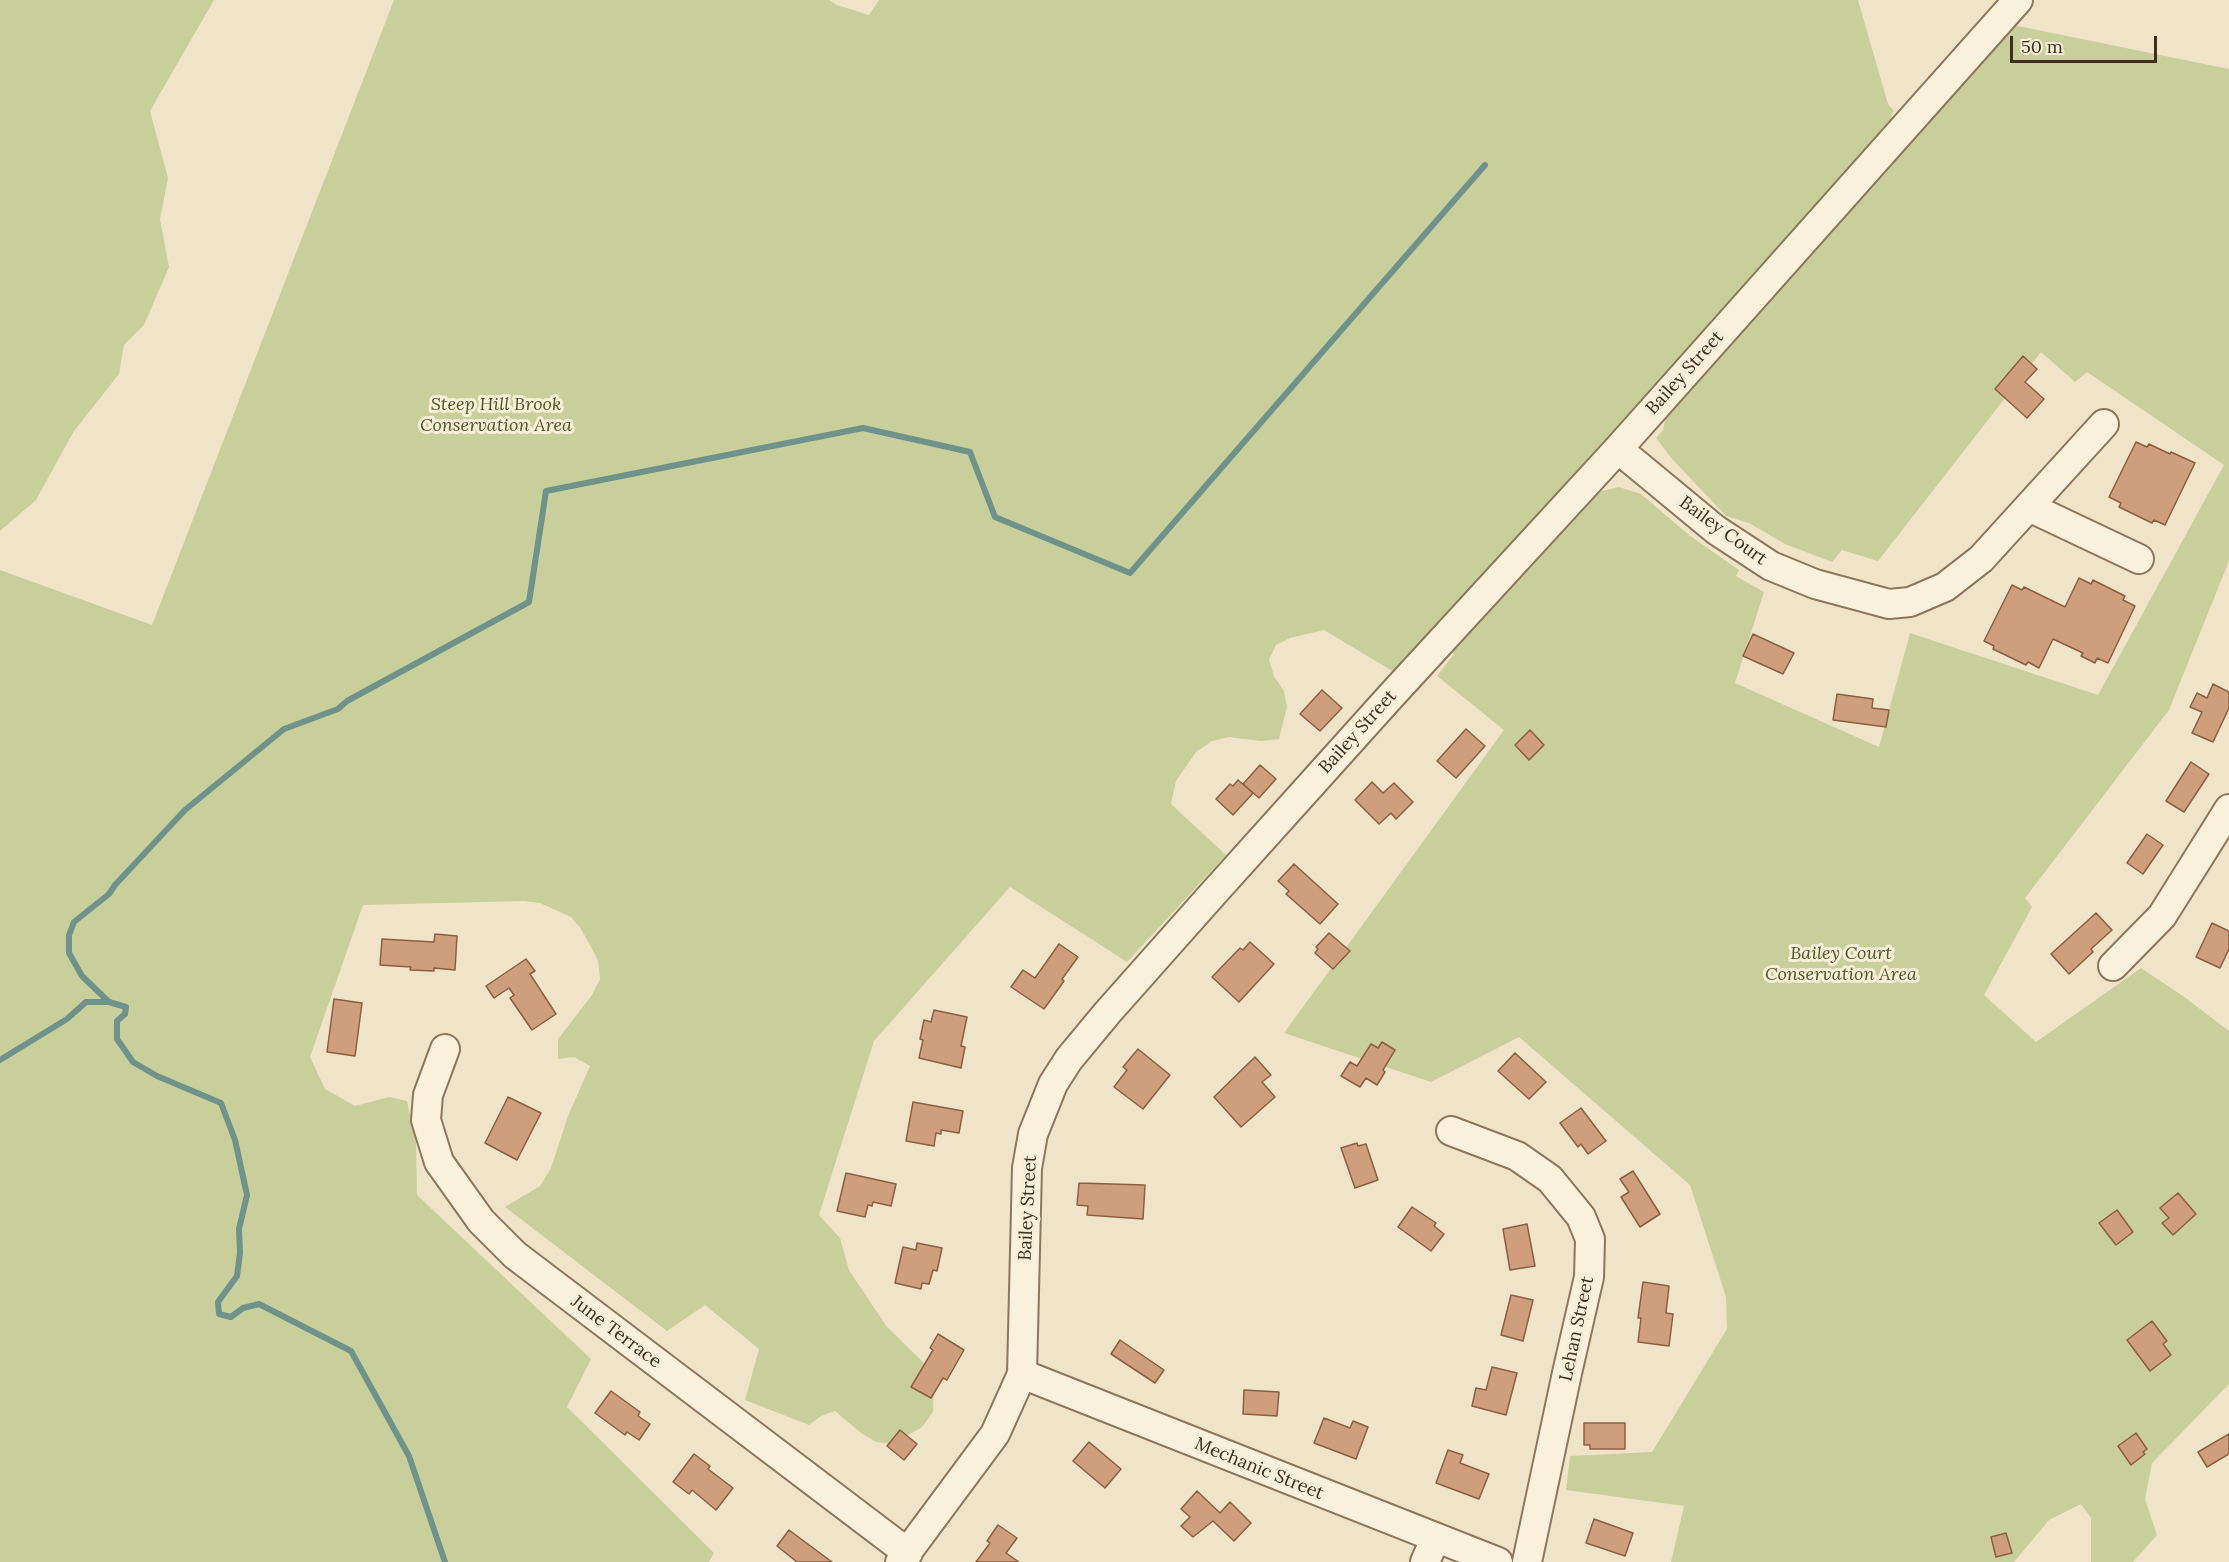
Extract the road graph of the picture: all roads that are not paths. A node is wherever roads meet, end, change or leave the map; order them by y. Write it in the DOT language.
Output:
graph roads {
  1 [pos="2018,0"];
  2 [pos="2104,424"];
  3 [pos="1618,449"];
  4 [pos="2029,507"];
  5 [pos="2139,559"];
  6 [pos="2229,809"];
  7 [pos="2113,966"];
  8 [pos="445,1049"];
  9 [pos="1451,1131"];
  10 [pos="1022,1374"];
  11 [pos="1430,1550"];
  12 [pos="904,1557"];
  13 [pos="1498,1562"];
  14 [pos="1527,1562"];
  1 -- 3 [label="street, Bailey Street"];
  2 -- 4 [label="street"];
  3 -- 4 [label="street, Bailey Court"];
  3 -- 10 [label="street, Bailey Street"];
  4 -- 5 [label="street"];
  6 -- 7 [label="street"];
  8 -- 12 [label="street, June Terrace"];
  9 -- 14 [label="street, Lehan Street"];
  10 -- 11 [label="street, Mechanic Street"];
  10 -- 12 [label="street, Bailey Street"];
  11 -- 13 [label="street, Mechanic Street"];
}
